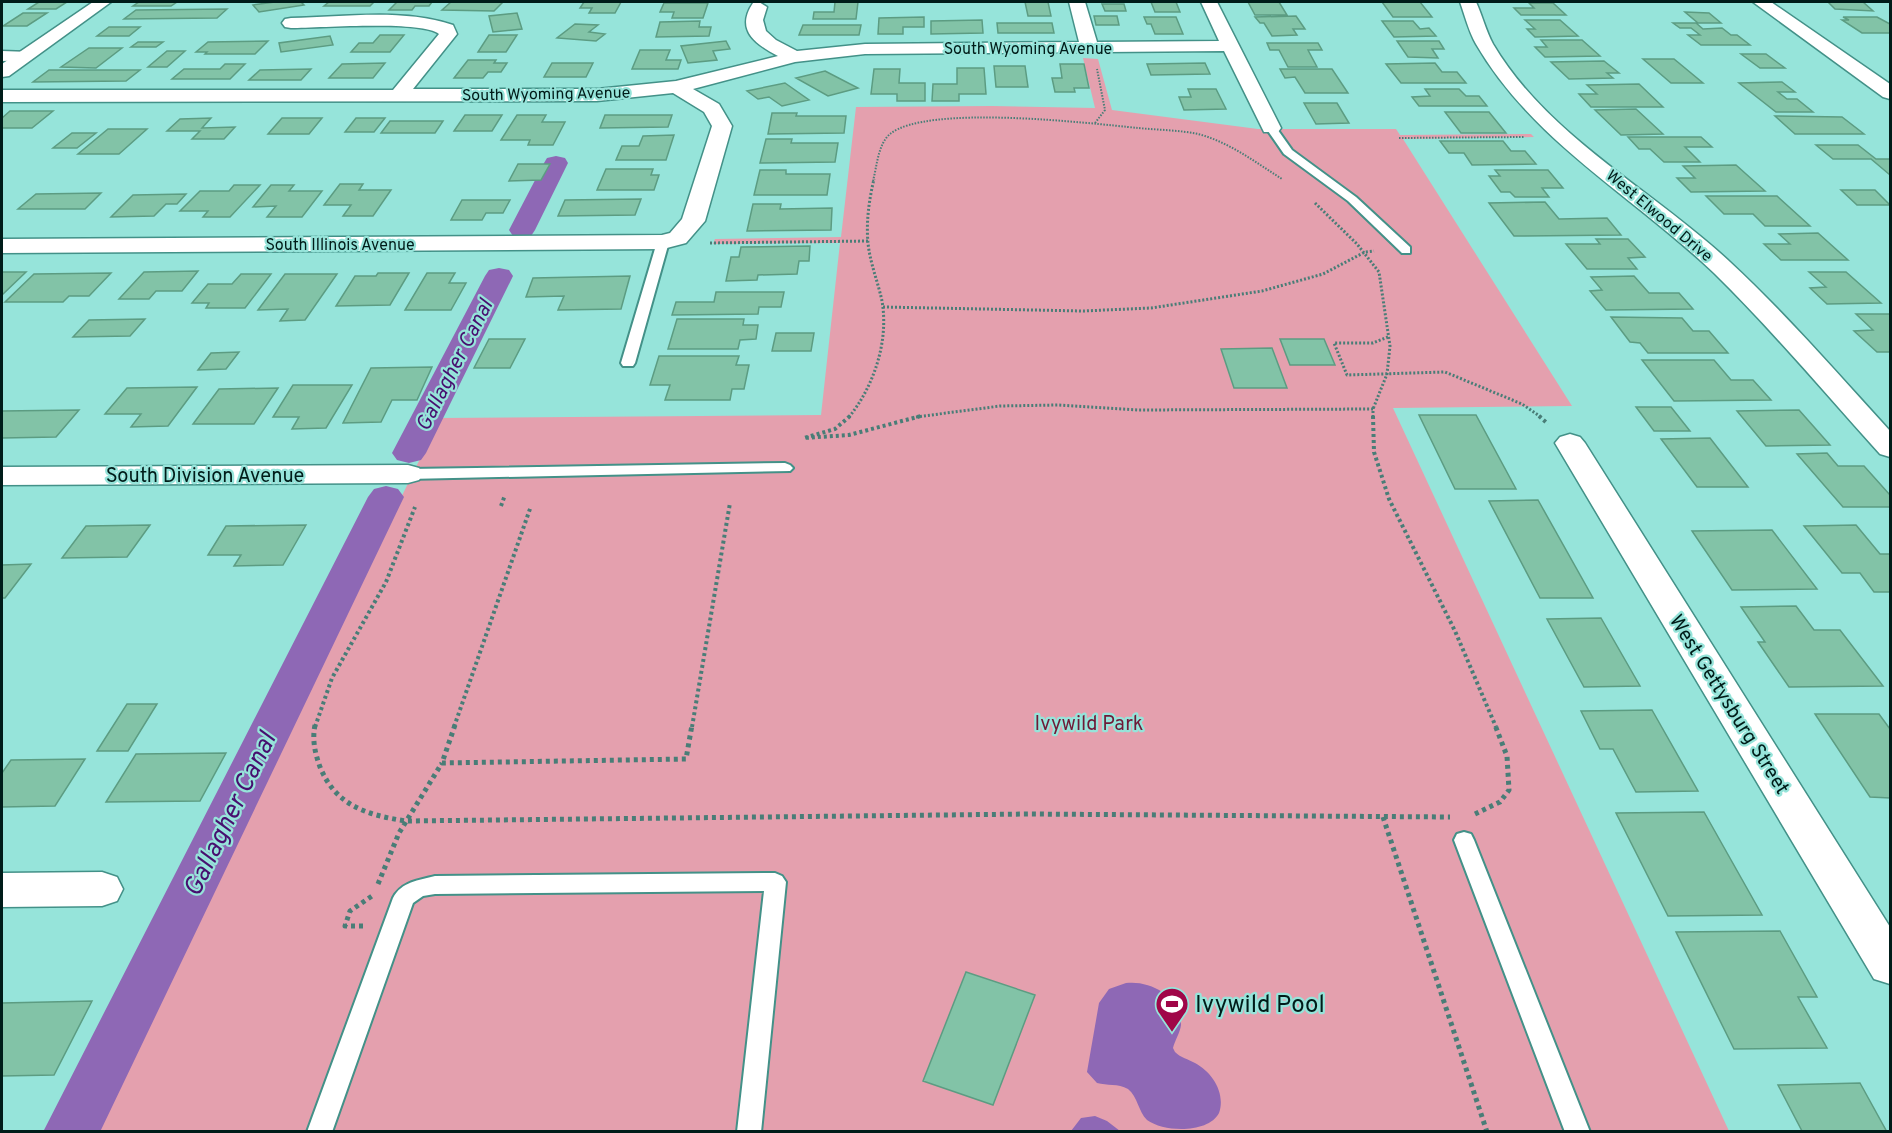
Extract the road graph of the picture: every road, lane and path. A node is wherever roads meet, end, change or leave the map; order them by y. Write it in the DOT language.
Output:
graph roads {
  1 [pos="103,2"];
  2 [pos="1077,2"];
  3 [pos="1209,2"];
  4 [pos="1468,2"];
  5 [pos="1761,2"];
  6 [pos="759,7"];
  7 [pos="291,23"];
  8 [pos="1231,46"];
  9 [pos="1089,47"];
  10 [pos="2,56"];
  11 [pos="24,56"];
  12 [pos="795,57"];
  13 [pos="1096,67"];
  14 [pos="2,72"];
  15 [pos="676,87"];
  16 [pos="1890,93"];
  17 [pos="399,95"];
  18 [pos="2,96"];
  19 [pos="1095,123"];
  20 [pos="1271,128"];
  21 [pos="1527,137"];
  22 [pos="1399,138"];
  23 [pos="1284,180"];
  24 [pos="1308,198"];
  25 [pos="670,240"];
  26 [pos="868,241"];
  27 [pos="2,246"];
  28 [pos="1406,250"];
  29 [pos="1365,252"];
  30 [pos="883,307"];
  31 [pos="1388,337"];
  32 [pos="628,363"];
  33 [pos="1387,374"];
  34 [pos="1373,409"];
  35 [pos="1542,418"];
  36 [pos="1570,444"];
  37 [pos="1890,448"];
  38 [pos="785,468"];
  39 [pos="408,474"];
  40 [pos="2,476"];
  41 [pos="730,503"];
  42 [pos="531,506"];
  43 [pos="415,507"];
  44 [pos="442,763"];
  45 [pos="1467,816"];
  46 [pos="1383,817"];
  47 [pos="1455,817"];
  48 [pos="406,821"];
  49 [pos="1464,840"];
  50 [pos="102,889"];
  51 [pos="2,890"];
  52 [pos="351,911"];
  53 [pos="1890,965"];
  54 [pos="319,1131"];
  55 [pos="748,1131"];
  56 [pos="1487,1131"];
  57 [pos="1578,1131"];
  1 -- 11 [label="street"];
  2 -- 9 [label="street"];
  3 -- 8 [label="street"];
  4 -- 37 [label="street, West Elwood Drive"];
  5 -- 16 [label="street"];
  6 -- 12 [label="street"];
  7 -- 17 [label="street"];
  8 -- 9 [label="street, South Wyoming Avenue"];
  8 -- 20 [label="street"];
  9 -- 12 [label="street, South Wyoming Avenue"];
  10 -- 11 [label="street"];
  11 -- 14 [label="street"];
  12 -- 15 [label="street, South Wyoming Avenue"];
  13 -- 19 [label="path"];
  15 -- 17 [label="street, South Wyoming Avenue"];
  15 -- 25 [label="street"];
  17 -- 18 [label="street, South Wyoming Avenue"];
  19 -- 23 [label="path"];
  19 -- 26 [label="path"];
  20 -- 28 [label="lane"];
  21 -- 22 [label="path"];
  24 -- 29 [label="path"];
  25 -- 26 [label="path"];
  25 -- 27 [label="street, South Illinois Avenue"];
  25 -- 32 [label="lane"];
  26 -- 30 [label="path"];
  29 -- 30 [label="path"];
  29 -- 31 [label="path"];
  30 -- 34 [label="path"];
  31 -- 33 [label="path"];
  31 -- 33 [label="path"];
  33 -- 34 [label="path"];
  33 -- 35 [label="path"];
  34 -- 45 [label="path"];
  36 -- 53 [label="street, West Gettysburg Street"];
  38 -- 39 [label="lane"];
  39 -- 40 [label="street, South Division Avenue"];
  41 -- 44 [label="path"];
  42 -- 44 [label="path"];
  43 -- 48 [label="path"];
  44 -- 48 [label="path"];
  46 -- 47 [label="path"];
  46 -- 48 [label="path"];
  46 -- 56 [label="path"];
  48 -- 52 [label="path"];
  49 -- 57 [label="lane"];
  50 -- 51 [label="street"];
  54 -- 55 [label="lane"];
}
